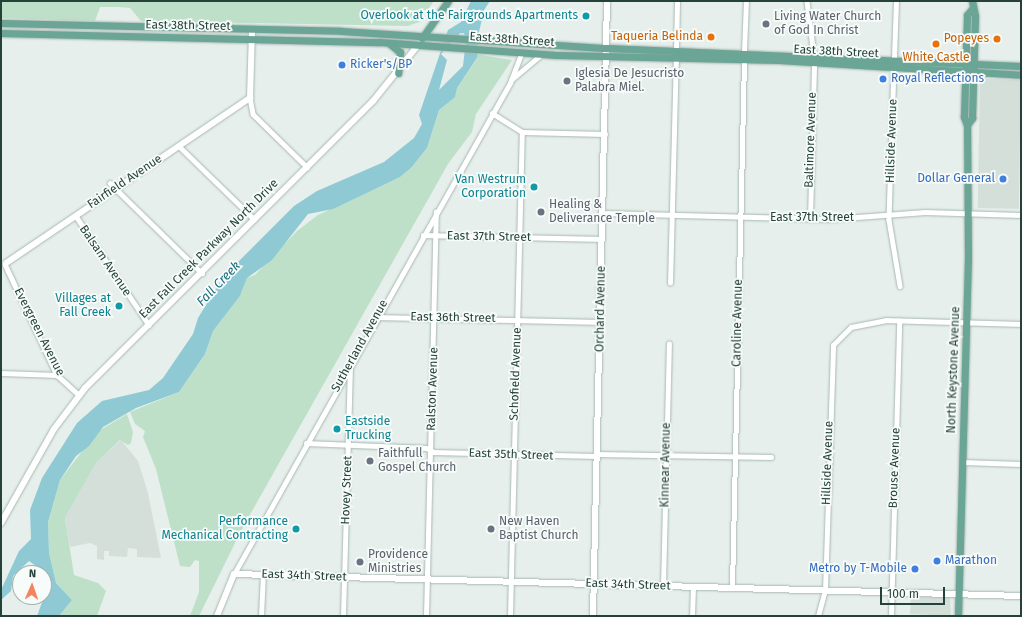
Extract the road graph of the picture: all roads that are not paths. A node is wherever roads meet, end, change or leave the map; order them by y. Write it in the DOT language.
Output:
graph roads {
  1 [pos="448,1"];
  2 [pos="607,1"];
  3 [pos="677,1"];
  4 [pos="746,1"];
  5 [pos="807,1"];
  6 [pos="896,1"];
  7 [pos="972,1"];
  8 [pos="972,9"];
  9 [pos="1,23"];
  10 [pos="116,26"];
  11 [pos="252,29"];
  12 [pos="1,33"];
  13 [pos="115,36"];
  14 [pos="424,36"];
  15 [pos="252,39"];
  16 [pos="380,42"];
  17 [pos="418,45"];
  18 [pos="522,52"];
  19 [pos="607,52"];
  20 [pos="676,53"];
  21 [pos="543,54"];
  22 [pos="744,55"];
  23 [pos="814,58"];
  24 [pos="894,58"];
  25 [pos="965,62"];
  26 [pos="974,63"];
  27 [pos="1021,66"];
  28 [pos="894,67"];
  29 [pos="965,72"];
  30 [pos="973,72"];
  31 [pos="398,73"];
  32 [pos="1021,75"];
  33 [pos="511,80"];
  34 [pos="250,98"];
  35 [pos="492,113"];
  36 [pos="967,125"];
  37 [pos="522,132"];
  38 [pos="605,134"];
  39 [pos="179,146"];
  40 [pos="307,167"];
  41 [pos="110,183"];
  42 [pos="116,189"];
  43 [pos="436,210"];
  44 [pos="968,212"];
  45 [pos="603,213"];
  46 [pos="672,215"];
  47 [pos="1021,215"];
  48 [pos="76,216"];
  49 [pos="889,216"];
  50 [pos="740,217"];
  51 [pos="254,219"];
  52 [pos="810,219"];
  53 [pos="423,235"];
  54 [pos="436,235"];
  55 [pos="519,238"];
  56 [pos="602,239"];
  57 [pos="4,265"];
  58 [pos="202,273"];
  59 [pos="670,284"];
  60 [pos="900,286"];
  61 [pos="377,317"];
  62 [pos="435,318"];
  63 [pos="518,320"];
  64 [pos="899,321"];
  65 [pos="600,322"];
  66 [pos="966,323"];
  67 [pos="1021,324"];
  68 [pos="149,325"];
  69 [pos="669,344"];
  70 [pos="350,364"];
  71 [pos="1,373"];
  72 [pos="58,375"];
  73 [pos="79,395"];
  74 [pos="306,444"];
  75 [pos="348,444"];
  76 [pos="431,450"];
  77 [pos="666,454"];
  78 [pos="514,455"];
  79 [pos="597,455"];
  80 [pos="735,456"];
  81 [pos="771,457"];
  82 [pos="962,462"];
  83 [pos="1021,464"];
  84 [pos="1,523"];
  85 [pos="234,574"];
  86 [pos="263,574"];
  87 [pos="345,577"];
  88 [pos="428,579"];
  89 [pos="511,582"];
  90 [pos="594,584"];
  91 [pos="663,586"];
  92 [pos="693,587"];
  93 [pos="732,588"];
  94 [pos="825,590"];
  95 [pos="891,592"];
  96 [pos="959,594"];
  97 [pos="1021,596"];
  98 [pos="217,616"];
  99 [pos="261,616"];
  100 [pos="344,616"];
  101 [pos="426,616"];
  102 [pos="510,616"];
  103 [pos="593,616"];
  104 [pos="692,616"];
  105 [pos="818,616"];
  106 [pos="890,616"];
  107 [pos="958,616"];
  1 -- 14 [label="main road, East Fall Creek Parkway North Drive"];
  2 -- 19 [label="main road, Orchard Avenue"];
  3 -- 20 [label="street"];
  4 -- 22 [label="street, Caroline Avenue"];
  5 -- 23 [label="street, Baltimore Avenue"];
  6 -- 24 [label="street"];
  7 -- 8 [label="main road, North Keystone Avenue"];
  8 -- 25 [label="main road, North Keystone Avenue"];
  8 -- 26 [label="main road, North Keystone Avenue"];
  9 -- 10 [label="main road, East 38th Street"];
  10 -- 11 [label="main road, East 38th Street"];
  10 -- 13 [label="street"];
  11 -- 14 [label="main road, East 38th Street"];
  11 -- 15 [label="main road"];
  12 -- 13 [label="main road, East 38th Street"];
  13 -- 15 [label="main road, East 38th Street"];
  14 -- 17 [label="main road, East Fall Creek Parkway North Drive"];
  14 -- 19 [label="main road, East 38th Street"];
  15 -- 16 [label="main road, East 38th Street"];
  15 -- 34 [label="main road"];
  16 -- 17 [label="main road, East 38th Street"];
  16 -- 31 [label="main road"];
  17 -- 18 [label="main road, East 38th Street"];
  17 -- 31 [label="main road, East Fall Creek Parkway North Drive"];
  18 -- 21 [label="main road, East 38th Street"];
  18 -- 33 [label="street, Sutherland Avenue"];
  19 -- 20 [label="main road, East 38th Street"];
  19 -- 21 [label="main road, East 38th Street"];
  19 -- 38 [label="main road, Orchard Avenue"];
  20 -- 22 [label="main road, East 38th Street"];
  20 -- 46 [label="street"];
  21 -- 33 [label="street, Sutherland Avenue"];
  22 -- 23 [label="main road, East 38th Street"];
  22 -- 50 [label="street, Caroline Avenue"];
  23 -- 24 [label="main road, East 38th Street"];
  23 -- 28 [label="main road, East 38th Street"];
  23 -- 52 [label="street, Baltimore Avenue"];
  24 -- 25 [label="main road, East 38th Street"];
  25 -- 26 [label="main road, East 38th Street"];
  25 -- 29 [label="main road, North Keystone Avenue"];
  26 -- 27 [label="main road, East 38th Street"];
  26 -- 30 [label="main road, North Keystone Avenue"];
  28 -- 29 [label="main road, East 38th Street"];
  28 -- 49 [label="street, Hillside Avenue"];
  29 -- 30 [label="main road, East 38th Street"];
  29 -- 36 [label="main road, North Keystone Avenue"];
  30 -- 32 [label="main road, East 38th Street"];
  30 -- 36 [label="main road, North Keystone Avenue"];
  31 -- 40 [label="main road, East Fall Creek Parkway North Drive"];
  33 -- 35 [label="street, Sutherland Avenue"];
  34 -- 39 [label="main road, Fairfield Avenue"];
  34 -- 40 [label="street"];
  35 -- 37 [label="street"];
  35 -- 43 [label="street, Sutherland Avenue"];
  36 -- 44 [label="main road, North Keystone Avenue"];
  37 -- 38 [label="street"];
  37 -- 55 [label="street, Schofield Avenue"];
  38 -- 45 [label="main road, Orchard Avenue"];
  39 -- 42 [label="main road, Fairfield Avenue"];
  39 -- 51 [label="street"];
  40 -- 51 [label="main road, East Fall Creek Parkway North Drive"];
  41 -- 42 [label="street"];
  42 -- 48 [label="main road, Fairfield Avenue"];
  42 -- 58 [label="street"];
  43 -- 53 [label="street, Sutherland Avenue"];
  43 -- 54 [label="street, Ralston Avenue"];
  44 -- 47 [label="street, East 37th Street"];
  44 -- 49 [label="street, East 37th Street"];
  44 -- 66 [label="main road, North Keystone Avenue"];
  45 -- 46 [label="street, East 37th Street"];
  45 -- 56 [label="main road, Orchard Avenue"];
  46 -- 50 [label="street, East 37th Street"];
  46 -- 59 [label="street"];
  48 -- 57 [label="main road, Fairfield Avenue"];
  48 -- 68 [label="street, Balsam Avenue"];
  49 -- 52 [label="street, East 37th Street"];
  49 -- 60 [label="street, Hillside Avenue"];
  50 -- 52 [label="street, East 37th Street"];
  50 -- 80 [label="street, Caroline Avenue"];
  51 -- 58 [label="main road, East Fall Creek Parkway North Drive"];
  53 -- 54 [label="street, East 37th Street"];
  53 -- 61 [label="street, Sutherland Avenue"];
  54 -- 55 [label="street, East 37th Street"];
  54 -- 62 [label="street, Ralston Avenue"];
  55 -- 56 [label="street, East 37th Street"];
  55 -- 63 [label="street, Schofield Avenue"];
  56 -- 65 [label="main road, Orchard Avenue"];
  57 -- 72 [label="street, Evergreen Avenue"];
  58 -- 68 [label="main road, East Fall Creek Parkway North Drive"];
  61 -- 62 [label="street, East 36th Street"];
  61 -- 70 [label="street, Sutherland Avenue"];
  62 -- 63 [label="street, East 36th Street"];
  62 -- 76 [label="street, Ralston Avenue"];
  63 -- 65 [label="street, East 36th Street"];
  63 -- 78 [label="street, Schofield Avenue"];
  64 -- 66 [label="street"];
  64 -- 94 [label="street, Hillside Avenue"];
  64 -- 95 [label="street, Brouse Avenue"];
  65 -- 79 [label="main road, Orchard Avenue"];
  66 -- 67 [label="street"];
  66 -- 82 [label="main road, North Keystone Avenue"];
  68 -- 73 [label="main road, East Fall Creek Parkway North Drive"];
  69 -- 77 [label="street, Kinnear Avenue"];
  70 -- 74 [label="street, Sutherland Avenue"];
  70 -- 75 [label="street, Hovey Street"];
  71 -- 72 [label="street"];
  72 -- 73 [label="street, Evergreen Avenue"];
  73 -- 84 [label="main road, East Fall Creek Parkway North Drive"];
  74 -- 75 [label="street, East 35th Street"];
  74 -- 85 [label="street, Sutherland Avenue"];
  75 -- 76 [label="street, East 35th Street"];
  75 -- 87 [label="street, Hovey Street"];
  76 -- 78 [label="street, East 35th Street"];
  76 -- 88 [label="street, Ralston Avenue"];
  77 -- 79 [label="street, East 35th Street"];
  77 -- 80 [label="street, East 35th Street"];
  77 -- 91 [label="street, Kinnear Avenue"];
  78 -- 79 [label="street, East 35th Street"];
  78 -- 89 [label="street, Schofield Avenue"];
  79 -- 90 [label="main road, Orchard Avenue"];
  80 -- 81 [label="street, East 35th Street"];
  80 -- 93 [label="street, Caroline Avenue"];
  82 -- 83 [label="street"];
  82 -- 96 [label="main road, North Keystone Avenue"];
  85 -- 86 [label="main road, East 34th Street"];
  85 -- 98 [label="main road, Sutherland Avenue"];
  86 -- 87 [label="main road, East 34th Street"];
  86 -- 99 [label="street"];
  87 -- 88 [label="main road, East 34th Street"];
  87 -- 100 [label="street, Hovey Street"];
  88 -- 89 [label="main road, East 34th Street"];
  88 -- 101 [label="street, Ralston Avenue"];
  89 -- 90 [label="main road, East 34th Street"];
  89 -- 102 [label="street, Schofield Avenue"];
  90 -- 91 [label="main road, East 34th Street"];
  90 -- 103 [label="main road, Orchard Avenue"];
  91 -- 92 [label="main road, East 34th Street"];
  92 -- 93 [label="main road, East 34th Street"];
  92 -- 104 [label="street"];
  93 -- 94 [label="main road, East 34th Street"];
  94 -- 95 [label="main road, East 34th Street"];
  94 -- 105 [label="street"];
  95 -- 96 [label="main road, East 34th Street"];
  95 -- 106 [label="street, Brouse Avenue"];
  96 -- 97 [label="main road, East 34th Street"];
  96 -- 107 [label="main road, North Keystone Avenue"];
}
